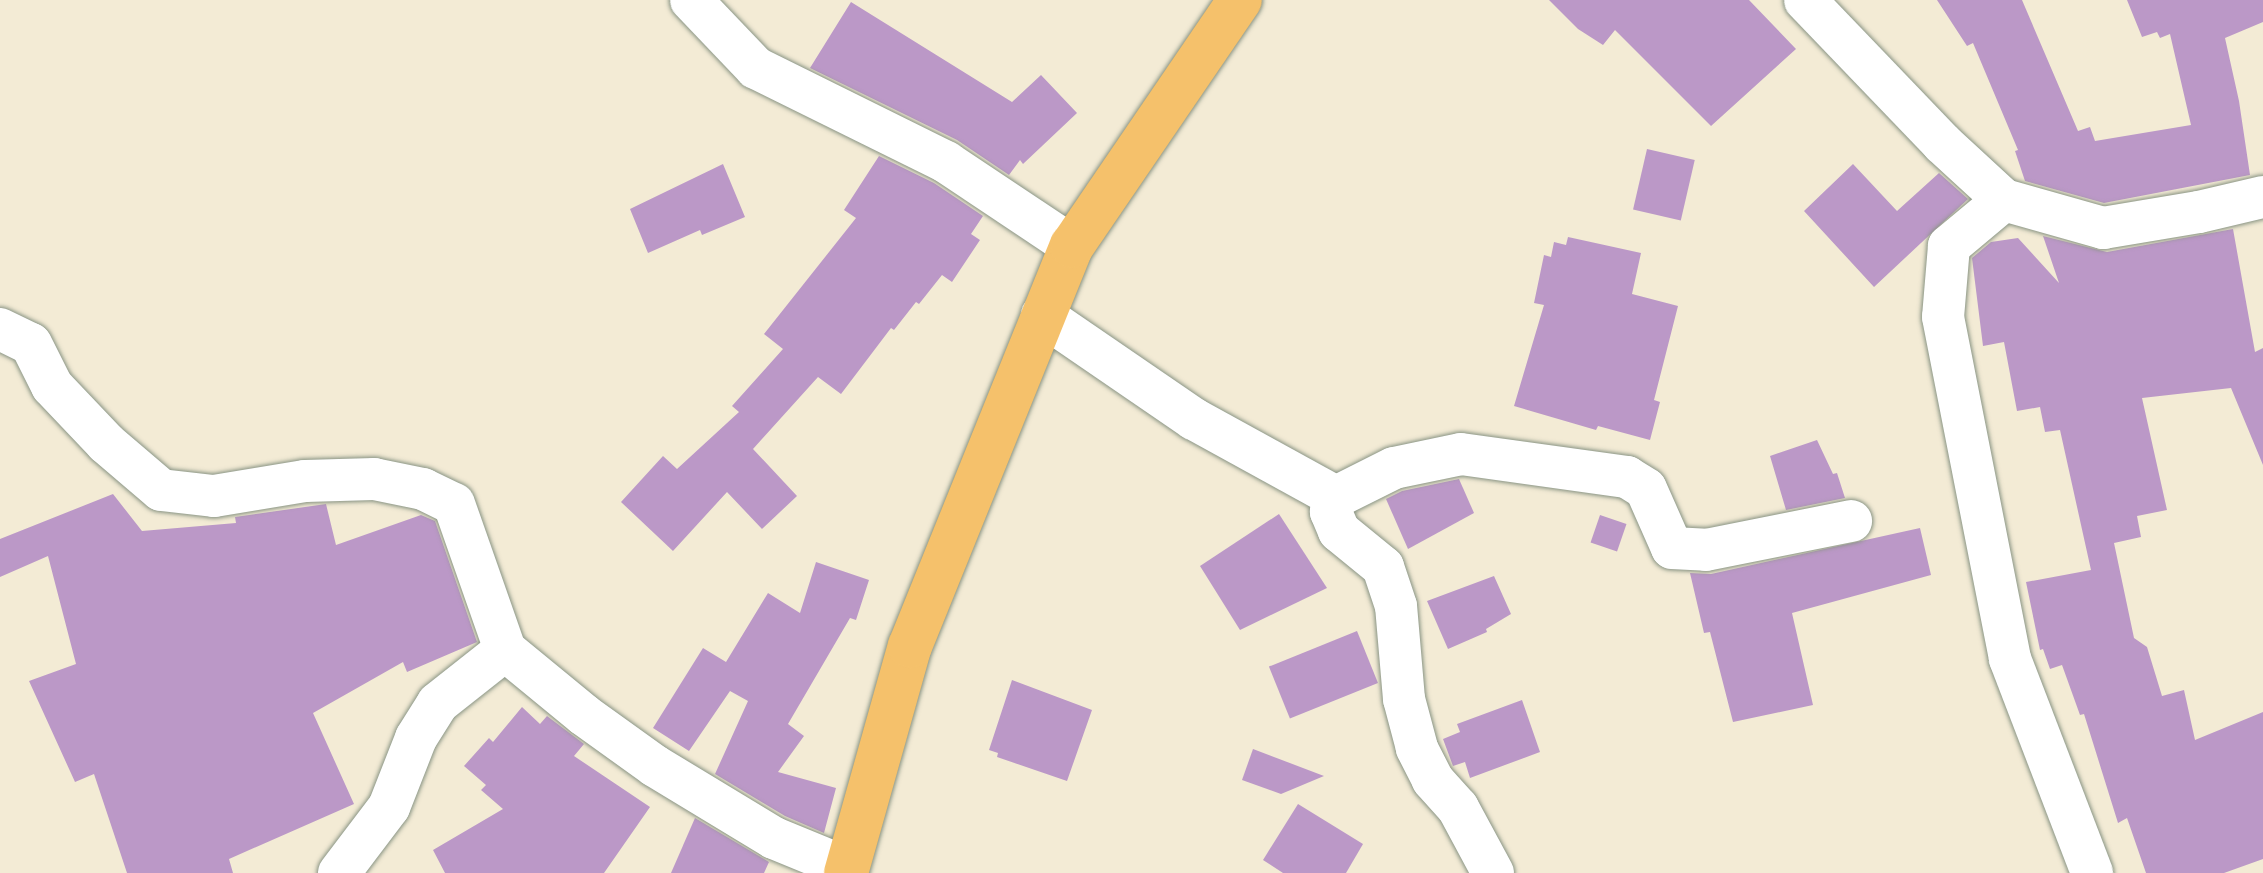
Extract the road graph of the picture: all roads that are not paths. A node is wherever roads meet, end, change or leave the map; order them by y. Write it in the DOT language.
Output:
graph roads {
  1 [pos="691,0"];
  2 [pos="1240,0"];
  3 [pos="1805,0"];
  4 [pos="2263,197"];
  5 [pos="2004,200"];
  6 [pos="1072,246"];
  7 [pos="1042,315"];
  8 [pos="0,329"];
  9 [pos="1336,497"];
  10 [pos="1851,521"];
  11 [pos="505,650"];
  12 [pos="846,871"];
  13 [pos="339,873"];
  14 [pos="1493,873"];
  15 [pos="2092,873"];
  1 -- 6 [label="street"];
  2 -- 6 [label="main road"];
  3 -- 5 [label="street"];
  4 -- 5 [label="street"];
  5 -- 15 [label="street"];
  6 -- 7 [label="main road"];
  7 -- 9 [label="street"];
  7 -- 12 [label="main road"];
  8 -- 11 [label="street"];
  9 -- 10 [label="street"];
  9 -- 14 [label="street"];
  11 -- 12 [label="street"];
  11 -- 13 [label="street"];
}
